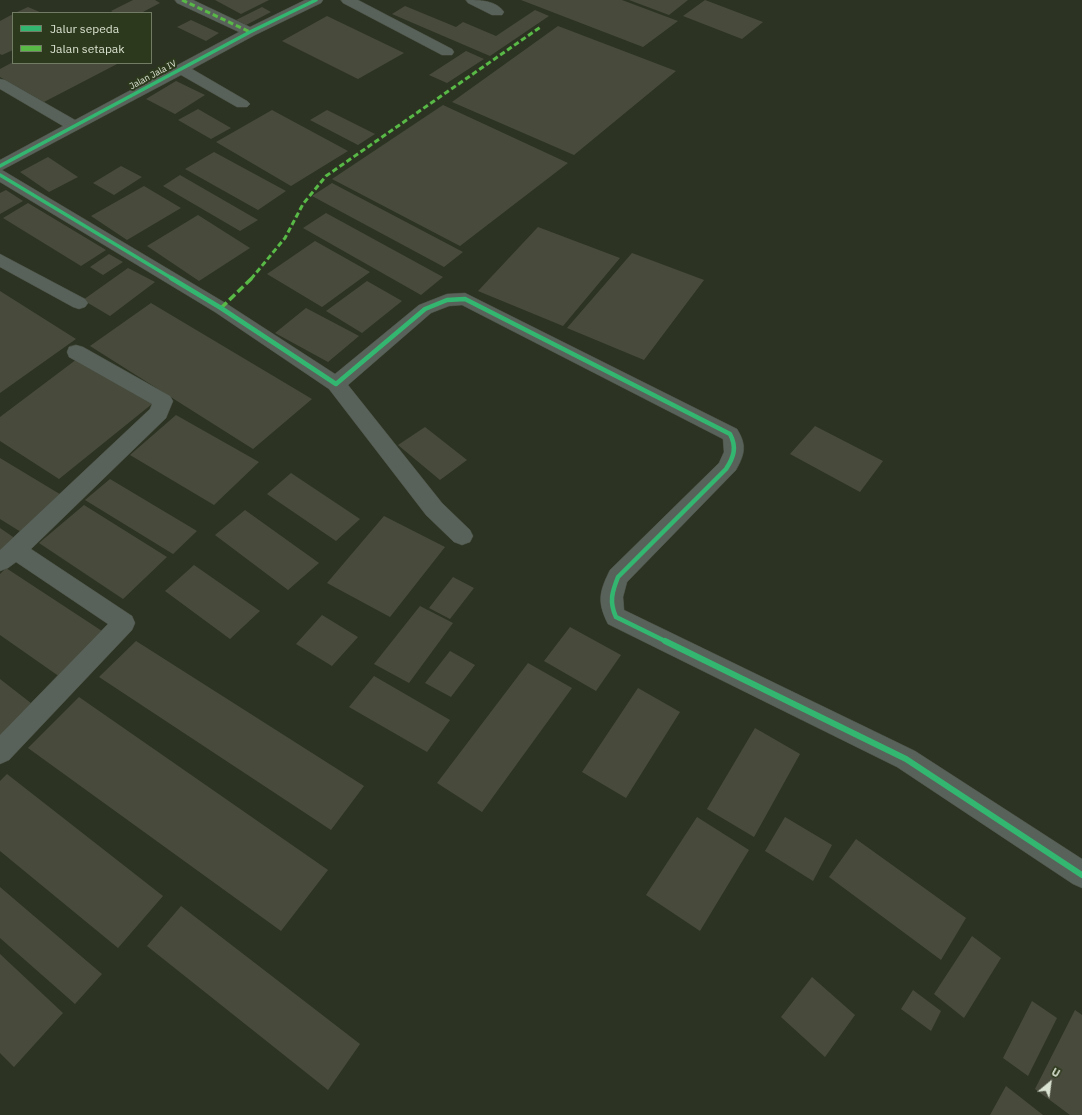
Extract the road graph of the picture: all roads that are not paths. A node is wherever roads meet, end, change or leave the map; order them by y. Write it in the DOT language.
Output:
graph roads {
  1 [pos="182,0"];
  2 [pos="316,0"];
  3 [pos="348,0"];
  4 [pos="473,0"];
  5 [pos="497,12"];
  6 [pos="250,32"];
  7 [pos="447,52"];
  8 [pos="181,69"];
  9 [pos="0,82"];
  10 [pos="242,104"];
  11 [pos="74,126"];
  12 [pos="0,166"];
  13 [pos="0,175"];
  14 [pos="0,260"];
  15 [pos="79,303"];
  16 [pos="76,352"];
  17 [pos="336,384"];
  18 [pos="462,536"];
  19 [pos="8,556"];
  20 [pos="0,752"];
  21 [pos="1082,874"];
  1 -- 6 [label="street"];
  2 -- 6 [label="street, Jalan Jala IV"];
  3 -- 7 [label="street"];
  4 -- 5 [label="street"];
  6 -- 8 [label="street, Jalan Jala IV"];
  8 -- 10 [label="street"];
  8 -- 11 [label="street, Jalan Jala IV"];
  9 -- 11 [label="street"];
  11 -- 12 [label="street, Jalan Jala IV"];
  13 -- 17 [label="street"];
  14 -- 15 [label="street"];
  16 -- 19 [label="street"];
  17 -- 18 [label="street"];
  17 -- 21 [label="street"];
  19 -- 20 [label="street"];
}
